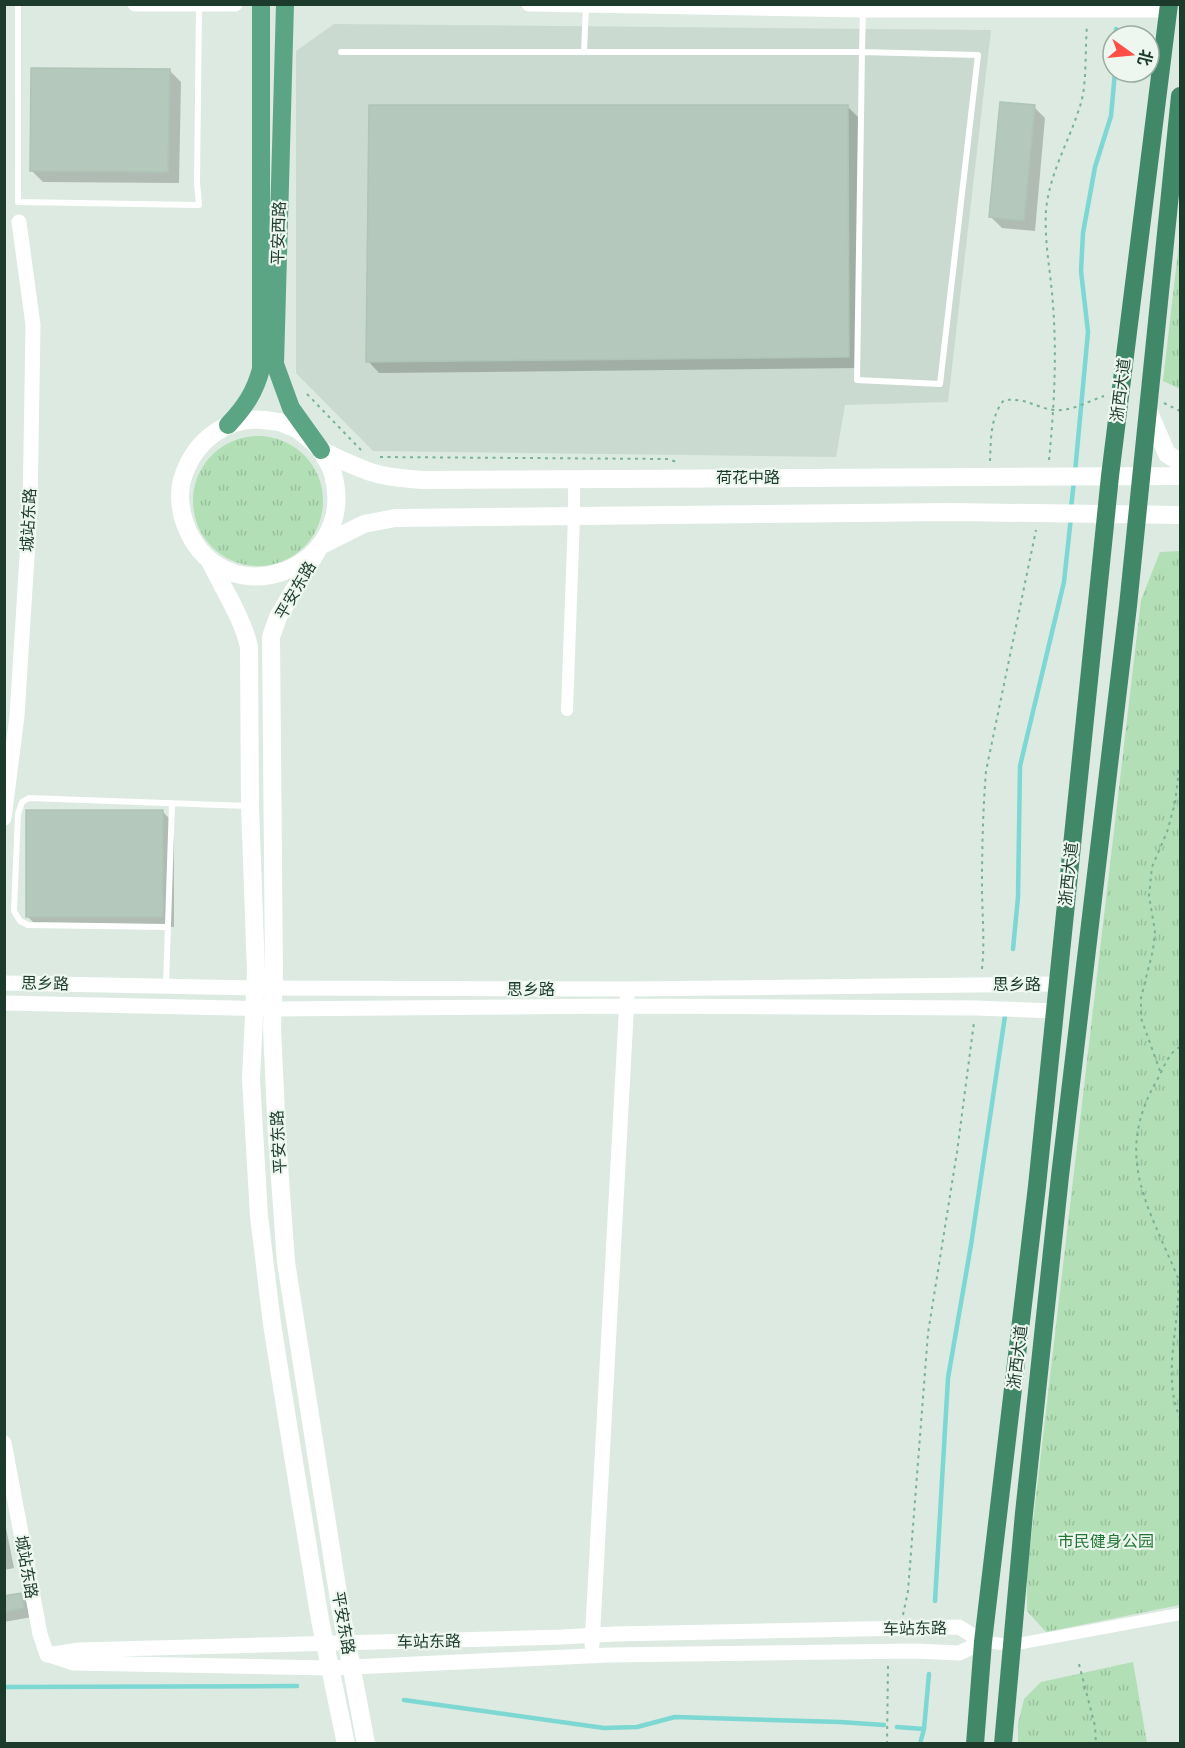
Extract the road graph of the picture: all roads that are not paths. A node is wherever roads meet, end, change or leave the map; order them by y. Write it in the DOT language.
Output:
graph roads {
  1 [pos="18,4"];
  2 [pos="135,4"];
  3 [pos="235,4"];
  4 [pos="261,4"];
  5 [pos="285,4"];
  6 [pos="529,4"];
  7 [pos="586,5"];
  8 [pos="199,6"];
  9 [pos="685,6"];
  10 [pos="1168,7"];
  11 [pos="863,10"];
  12 [pos="341,52"];
  13 [pos="584,52"];
  14 [pos="862,52"];
  15 [pos="1180,96"];
  16 [pos="19,222"];
  17 [pos="1152,405"];
  18 [pos="228,425"];
  19 [pos="321,450"];
  20 [pos="1180,462"];
  21 [pos="1110,476"];
  22 [pos="1142,476"];
  23 [pos="1180,476"];
  24 [pos="574,478"];
  25 [pos="1106,514"];
  26 [pos="1138,514"];
  27 [pos="1180,514"];
  28 [pos="574,517"];
  29 [pos="321,546"];
  30 [pos="210,561"];
  31 [pos="567,710"];
  32 [pos="172,803"];
  33 [pos="250,806"];
  34 [pos="4,818"];
  35 [pos="168,927"];
  36 [pos="4,982"];
  37 [pos="1057,984"];
  38 [pos="166,986"];
  39 [pos="274,987"];
  40 [pos="255,988"];
  41 [pos="628,989"];
  42 [pos="4,1003"];
  43 [pos="626,1006"];
  44 [pos="254,1007"];
  45 [pos="273,1009"];
  46 [pos="1054,1011"];
  47 [pos="4,1443"];
  48 [pos="1180,1614"];
  49 [pos="592,1635"];
  50 [pos="347,1642"];
  51 [pos="983,1642"];
  52 [pos="326,1643"];
  53 [pos="1012,1645"];
  54 [pos="47,1655"];
  55 [pos="592,1656"];
  56 [pos="351,1667"];
  57 [pos="331,1668"];
  58 [pos="346,1743"];
  59 [pos="366,1743"];
  60 [pos="975,1743"];
  61 [pos="1003,1743"];
  1 -- 8 [label="lane"];
  2 -- 8 [label="street"];
  3 -- 8 [label="street"];
  4 -- 18 [label="main road, 平安西路"];
  5 -- 19 [label="main road, 平安西路"];
  6 -- 7 [label="street"];
  7 -- 9 [label="street"];
  7 -- 13 [label="lane"];
  9 -- 11 [label="street"];
  10 -- 11 [label="street"];
  10 -- 21 [label="highway, 浙西大道"];
  11 -- 14 [label="lane"];
  12 -- 13 [label="lane"];
  13 -- 14 [label="lane"];
  14 -- 14 [label="lane"];
  15 -- 17 [label="highway, 浙西大道"];
  16 -- 34 [label="street, 城站东路"];
  17 -- 20 [label="main road"];
  17 -- 22 [label="highway, 浙西大道"];
  18 -- 19 [label="main road"];
  18 -- 30 [label="main road"];
  19 -- 24 [label="main road, 荷花中路"];
  19 -- 29 [label="main road"];
  21 -- 22 [label="main road, 荷花中路"];
  21 -- 24 [label="main road, 荷花中路"];
  21 -- 25 [label="highway, 浙西大道"];
  22 -- 23 [label="main road, 荷花中路"];
  22 -- 26 [label="highway, 浙西大道"];
  24 -- 28 [label="street"];
  25 -- 26 [label="main road"];
  25 -- 28 [label="main road"];
  25 -- 37 [label="highway, 浙西大道"];
  26 -- 27 [label="main road"];
  26 -- 53 [label="highway, 浙西大道"];
  28 -- 29 [label="main road"];
  28 -- 31 [label="street"];
  29 -- 30 [label="main road"];
  29 -- 39 [label="main road, 平安东路"];
  30 -- 33 [label="main road, 平安东路"];
  32 -- 33 [label="lane"];
  32 -- 35 [label="lane"];
  32 -- 35 [label="lane"];
  33 -- 40 [label="main road, 平安东路"];
  35 -- 38 [label="lane"];
  36 -- 38 [label="street, 思乡路"];
  37 -- 41 [label="street, 思乡路"];
  37 -- 46 [label="highway, 浙西大道"];
  38 -- 40 [label="street, 思乡路"];
  39 -- 40 [label="street, 思乡路"];
  39 -- 41 [label="street, 思乡路"];
  39 -- 45 [label="main road, 平安东路"];
  40 -- 44 [label="main road, 平安东路"];
  41 -- 43 [label="street"];
  42 -- 44 [label="street, 思乡路"];
  43 -- 45 [label="street, 思乡路"];
  43 -- 46 [label="street, 思乡路"];
  43 -- 49 [label="street"];
  44 -- 45 [label="street, 思乡路"];
  44 -- 52 [label="main road, 平安东路"];
  45 -- 50 [label="main road, 平安东路"];
  46 -- 51 [label="highway, 浙西大道"];
  47 -- 54 [label="street, 城站东路"];
  48 -- 53 [label="street"];
  49 -- 50 [label="street, 车站东路"];
  49 -- 51 [label="street, 车站东路"];
  49 -- 55 [label="street"];
  50 -- 52 [label="street, 车站东路"];
  50 -- 56 [label="main road, 平安东路"];
  51 -- 53 [label="street"];
  51 -- 55 [label="street, 车站东路"];
  51 -- 60 [label="highway, 浙西大道"];
  52 -- 54 [label="street, 车站东路"];
  52 -- 57 [label="main road, 平安东路"];
  53 -- 61 [label="highway, 浙西大道"];
  54 -- 57 [label="street, 车站东路"];
  55 -- 56 [label="street, 车站东路"];
  56 -- 57 [label="street, 车站东路"];
  56 -- 59 [label="main road, 平安东路"];
  57 -- 58 [label="main road, 平安东路"];
}
